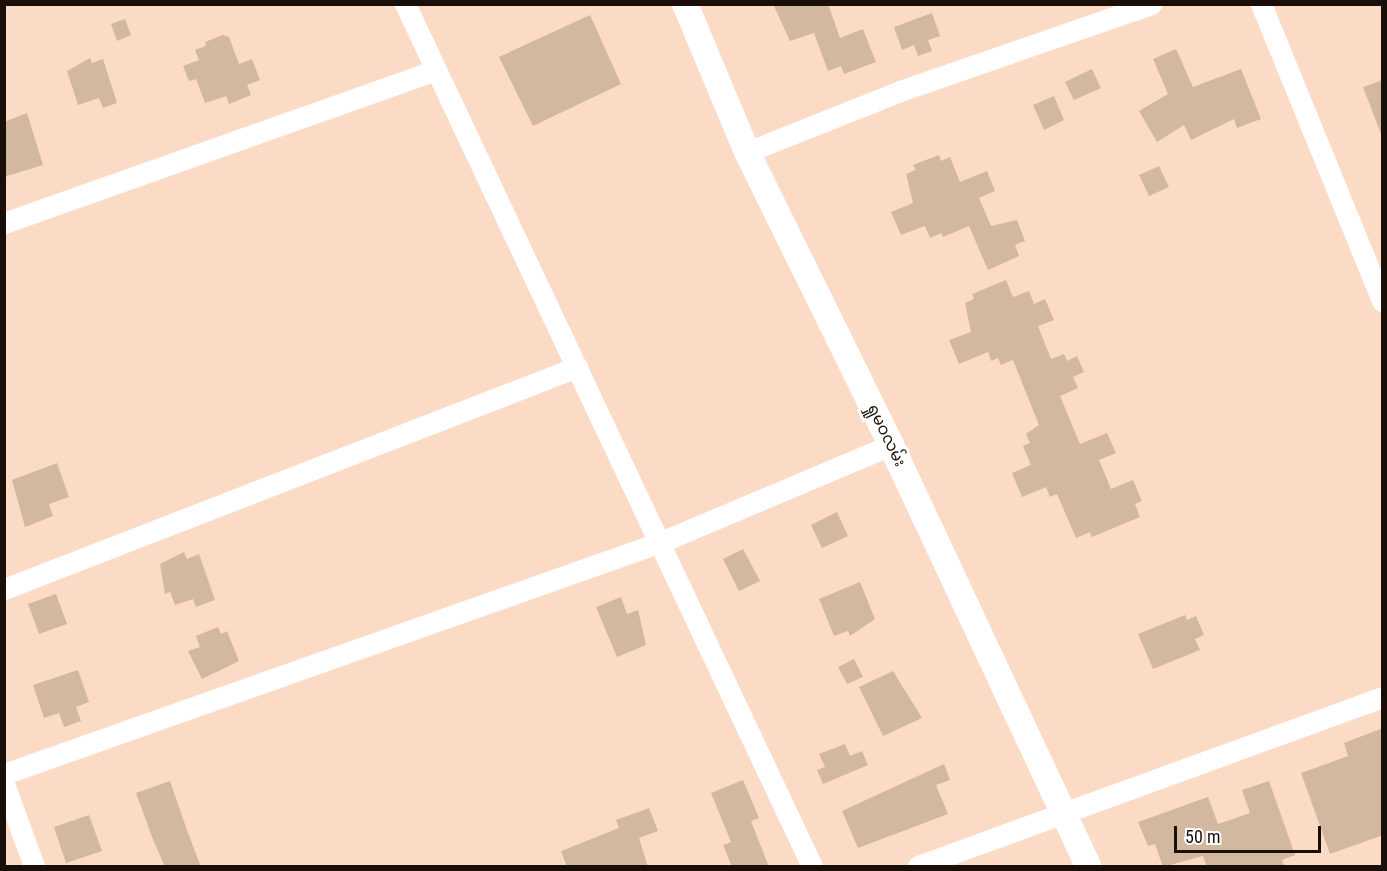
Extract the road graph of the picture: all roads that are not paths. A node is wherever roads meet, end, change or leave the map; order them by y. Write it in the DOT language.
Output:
graph roads {
  1 [pos="405,4"];
  2 [pos="685,4"];
  3 [pos="1150,4"];
  4 [pos="1261,4"];
  5 [pos="435,70"];
  6 [pos="747,152"];
  7 [pos="4,223"];
  8 [pos="1383,301"];
  9 [pos="578,367"];
  10 [pos="891,445"];
  11 [pos="662,542"];
  12 [pos="4,589"];
  13 [pos="1383,697"];
  14 [pos="4,774"];
  15 [pos="4,784"];
  16 [pos="1061,814"];
  17 [pos="34,867"];
  18 [pos="812,867"];
  19 [pos="918,867"];
  20 [pos="1088,867"];
  1 -- 5 [label="street"];
  2 -- 6 [label="street, ရှုမဝလမ်း"];
  3 -- 6 [label="street"];
  4 -- 8 [label="street"];
  5 -- 7 [label="street"];
  5 -- 9 [label="street"];
  6 -- 10 [label="street, ရှုမဝလမ်း"];
  9 -- 11 [label="street"];
  9 -- 12 [label="street"];
  10 -- 11 [label="street"];
  10 -- 16 [label="street, ရှုမဝလမ်း"];
  11 -- 14 [label="street"];
  11 -- 18 [label="street"];
  13 -- 16 [label="street"];
  15 -- 17 [label="street"];
  16 -- 19 [label="street"];
  16 -- 20 [label="street, ရှုမဝလမ်း"];
}
